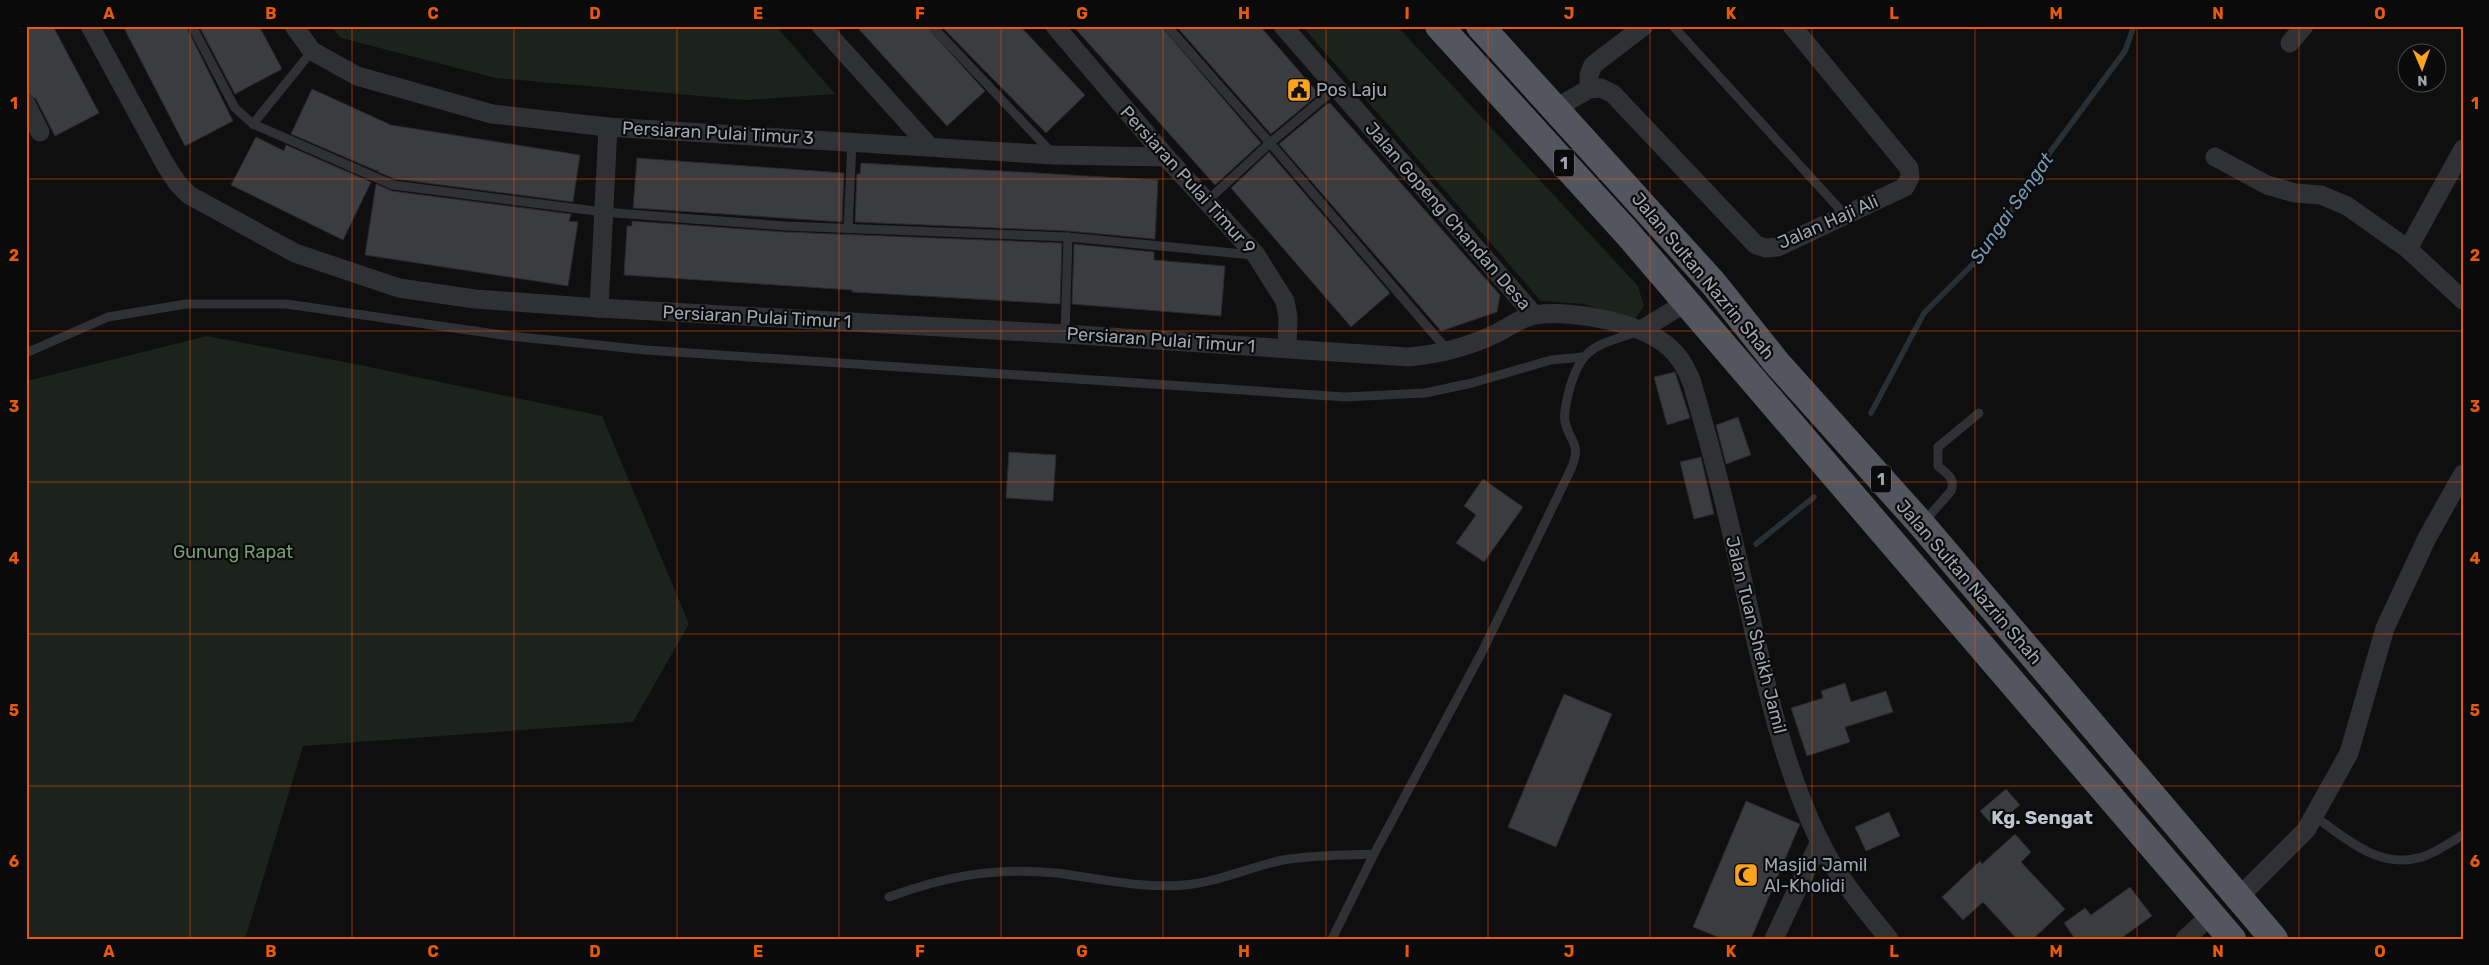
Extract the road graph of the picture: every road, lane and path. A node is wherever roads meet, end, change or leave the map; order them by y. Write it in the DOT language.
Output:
graph roads {
  1 [pos="90,26"];
  2 [pos="192,26"];
  3 [pos="294,26"];
  4 [pos="821,26"];
  5 [pos="932,26"];
  6 [pos="1055,26"];
  7 [pos="1167,26"];
  8 [pos="1283,26"];
  9 [pos="1438,26"];
  10 [pos="1480,26"];
  11 [pos="1644,26"];
  12 [pos="1673,26"];
  13 [pos="1792,26"];
  14 [pos="2304,26"];
  15 [pos="2290,43"];
  16 [pos="312,51"];
  17 [pos="1338,87"];
  18 [pos="1589,89"];
  19 [pos="26,104"];
  20 [pos="1556,108"];
  21 [pos="252,124"];
  22 [pos="608,127"];
  23 [pos="40,132"];
  24 [pos="852,142"];
  25 [pos="1270,143"];
  26 [pos="930,147"];
  27 [pos="2463,149"];
  28 [pos="1054,154"];
  29 [pos="2215,157"];
  30 [pos="1166,158"];
  31 [pos="1207,201"];
  32 [pos="1643,203"];
  33 [pos="603,212"];
  34 [pos="1846,216"];
  35 [pos="848,228"];
  36 [pos="1068,237"];
  37 [pos="2408,249"];
  38 [pos="1256,255"];
  39 [pos="2463,300"];
  40 [pos="1687,302"];
  41 [pos="599,308"];
  42 [pos="1534,315"];
  43 [pos="1641,330"];
  44 [pos="1065,334"];
  45 [pos="1287,348"];
  46 [pos="26,352"];
  47 [pos="1449,352"];
  48 [pos="1583,357"];
  49 [pos="1776,362"];
  50 [pos="1980,413"];
  51 [pos="2463,474"];
  52 [pos="1922,525"];
  53 [pos="2314,816"];
  54 [pos="2463,835"];
  55 [pos="1820,841"];
  56 [pos="1374,854"];
  57 [pos="889,896"];
  58 [pos="2239,897"];
  59 [pos="2212,914"];
  60 [pos="1332,939"];
  61 [pos="1774,939"];
  62 [pos="1889,939"];
  63 [pos="2185,939"];
  64 [pos="2232,939"];
  65 [pos="2274,939"];
  1 -- 41 [label="street, Persiaran Pulai Timur 1"];
  2 -- 21 [label="lane"];
  3 -- 16 [label="street, Persiaran Pulai Timur 3"];
  4 -- 26 [label="street"];
  5 -- 28 [label="lane"];
  6 -- 30 [label="street, Persiaran Pulai Timur 9"];
  7 -- 25 [label="lane"];
  8 -- 17 [label="street, Jalan Gopeng Chandan Desa"];
  9 -- 40 [label="highway, Jalan Sultan Nazrin Shah / 1"];
  10 -- 20 [label="highway, Jalan Sultan Nazrin Shah / 1"];
  11 -- 18 [label="street"];
  12 -- 34 [label="lane"];
  13 -- 34 [label="street, Jalan Haji Ali"];
  14 -- 15 [label="street"];
  16 -- 21 [label="lane"];
  16 -- 22 [label="street, Persiaran Pulai Timur 3"];
  17 -- 25 [label="lane"];
  17 -- 42 [label="street, Jalan Gopeng Chandan Desa"];
  18 -- 20 [label="street"];
  18 -- 34 [label="street, Jalan Haji Ali"];
  19 -- 23 [label="street"];
  20 -- 32 [label="highway, Jalan Sultan Nazrin Shah / 1"];
  21 -- 33 [label="lane"];
  22 -- 24 [label="street, Persiaran Pulai Timur 3"];
  22 -- 33 [label="street"];
  24 -- 26 [label="street, Persiaran Pulai Timur 3"];
  24 -- 35 [label="lane"];
  25 -- 31 [label="lane"];
  25 -- 47 [label="lane"];
  26 -- 28 [label="street, Persiaran Pulai Timur 3"];
  27 -- 37 [label="street"];
  28 -- 30 [label="street, Persiaran Pulai Timur 3"];
  29 -- 37 [label="street"];
  30 -- 31 [label="street, Persiaran Pulai Timur 9"];
  31 -- 38 [label="street, Persiaran Pulai Timur 9"];
  32 -- 40 [label="highway"];
  32 -- 49 [label="highway, Jalan Sultan Nazrin Shah / 1"];
  33 -- 35 [label="lane"];
  33 -- 41 [label="street"];
  35 -- 36 [label="lane"];
  36 -- 38 [label="lane"];
  36 -- 44 [label="lane"];
  37 -- 39 [label="street"];
  38 -- 45 [label="street, Persiaran Pulai Timur 9"];
  40 -- 43 [label="street"];
  40 -- 49 [label="highway"];
  40 -- 59 [label="highway, Jalan Sultan Nazrin Shah / 1"];
  41 -- 44 [label="street, Persiaran Pulai Timur 1"];
  42 -- 43 [label="street, Jalan Tuan Sheikh Jamil"];
  42 -- 47 [label="street, Persiaran Pulai Timur 1"];
  43 -- 48 [label="lane"];
  43 -- 55 [label="street, Jalan Tuan Sheikh Jamil"];
  44 -- 45 [label="street, Persiaran Pulai Timur 1"];
  45 -- 47 [label="street, Persiaran Pulai Timur 1"];
  46 -- 48 [label="lane"];
  48 -- 56 [label="lane"];
  49 -- 52 [label="highway, Jalan Sultan Nazrin Shah / 1"];
  50 -- 52 [label="lane"];
  51 -- 53 [label="street"];
  52 -- 58 [label="highway, Jalan Sultan Nazrin Shah / 1"];
  53 -- 54 [label="lane"];
  53 -- 58 [label="street"];
  55 -- 61 [label="street"];
  55 -- 62 [label="street, Jalan Tuan Sheikh Jamil"];
  56 -- 57 [label="lane"];
  56 -- 60 [label="lane"];
  58 -- 65 [label="highway, Jalan Sultan Nazrin Shah / 1"];
  59 -- 63 [label="street"];
  59 -- 64 [label="highway, Jalan Sultan Nazrin Shah / 1"];
}
